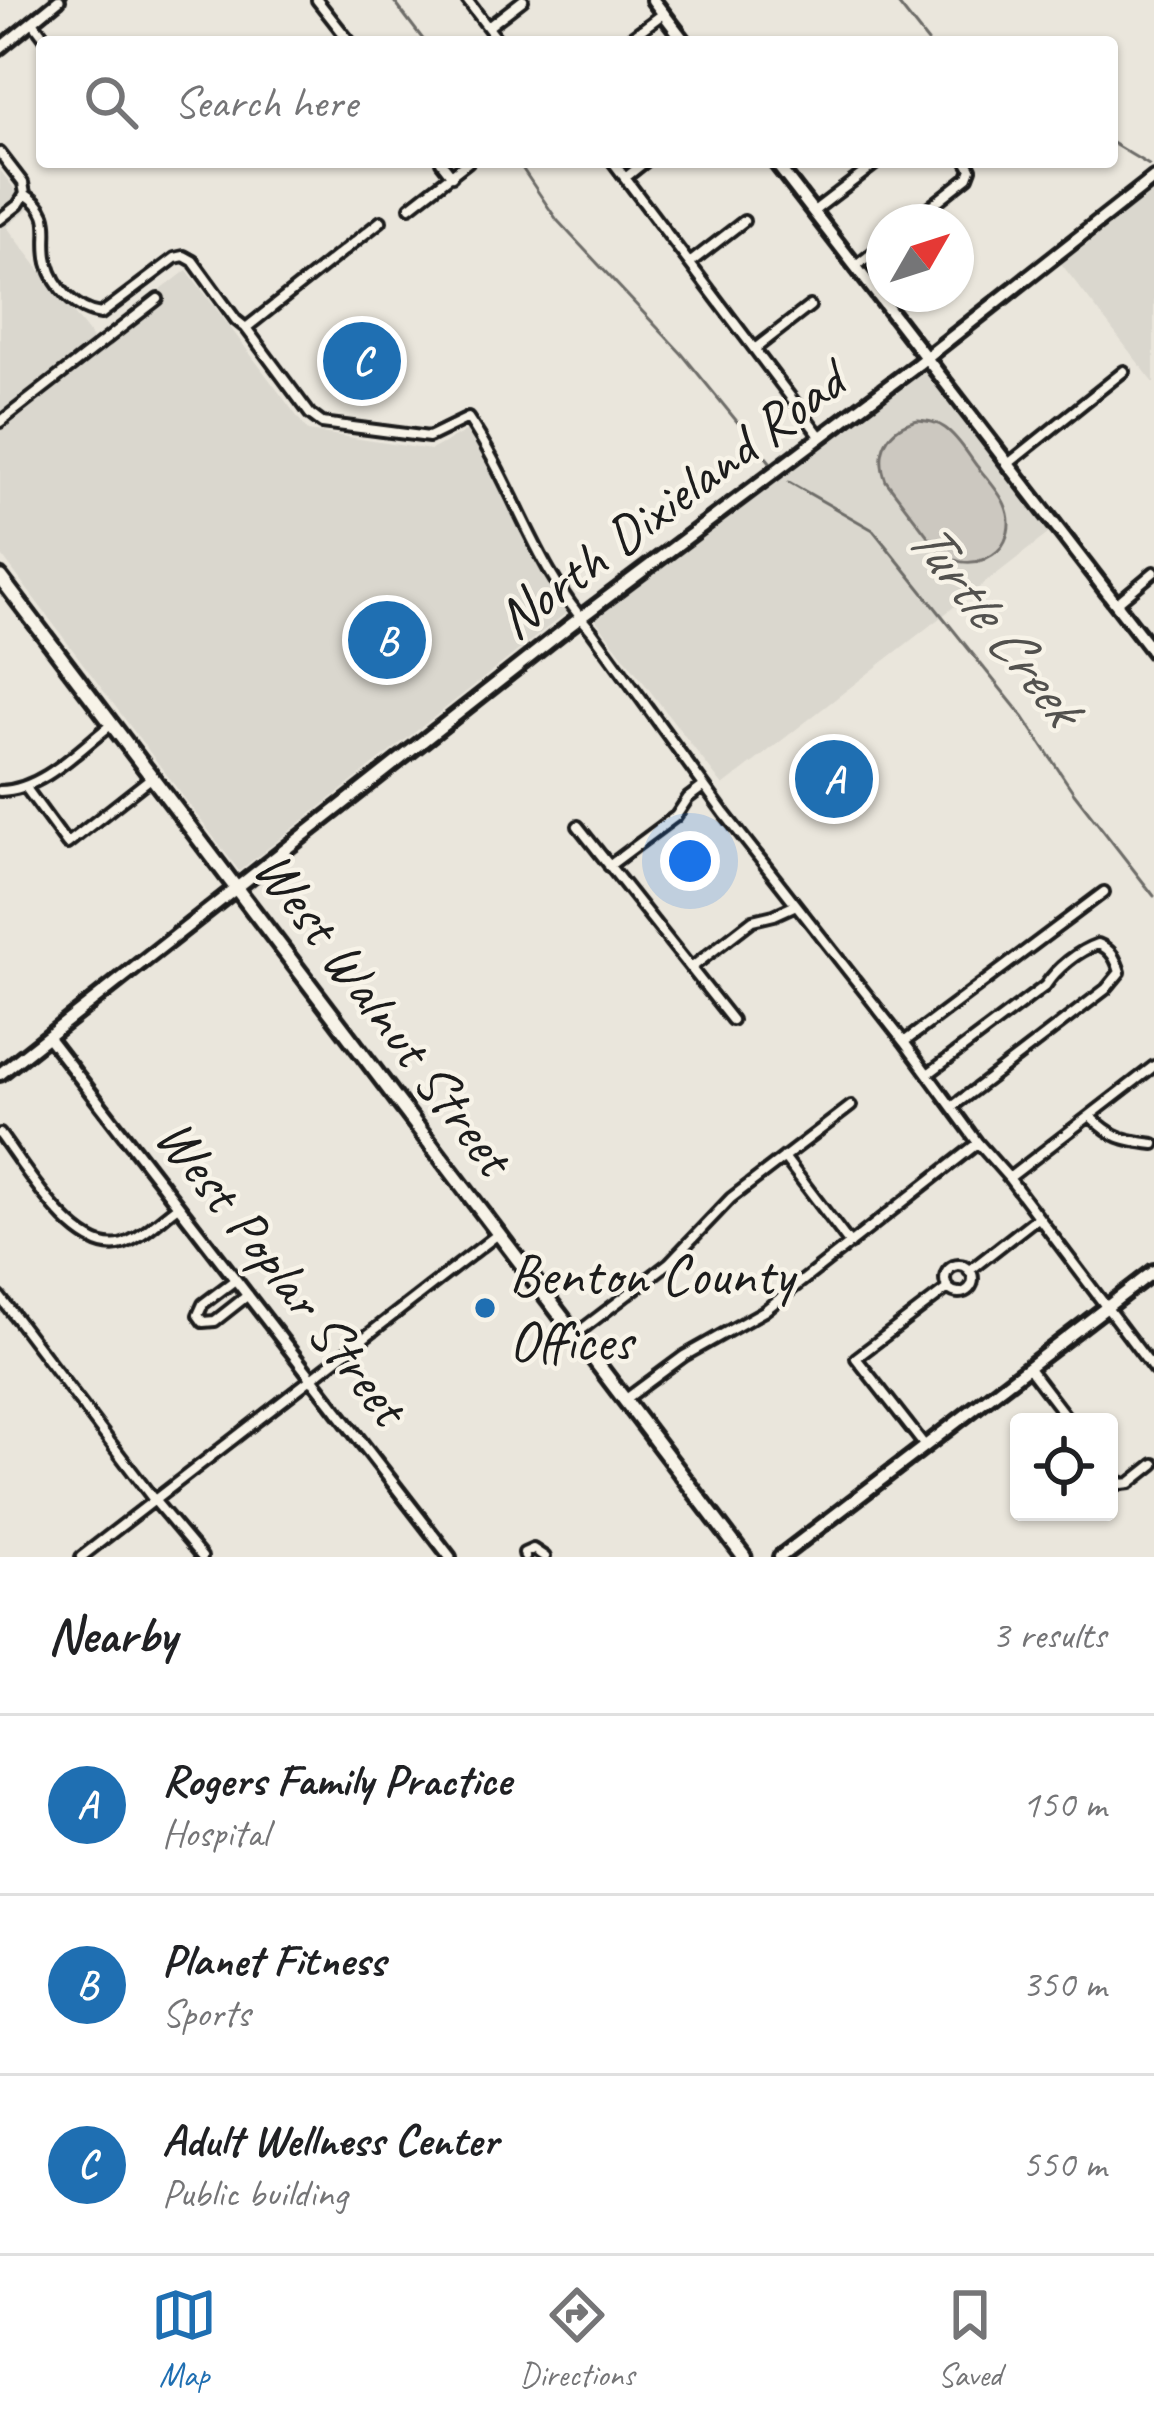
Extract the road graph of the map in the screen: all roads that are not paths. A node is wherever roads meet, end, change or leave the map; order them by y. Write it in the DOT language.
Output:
graph roads {
  1 [pos="59,0"];
  2 [pos="317,0"];
  3 [pos="467,0"];
  4 [pos="523,0"];
  5 [pos="653,0"];
  6 [pos="664,13"];
  7 [pos="33,22"];
  8 [pos="488,27"];
  9 [pos="44,36"];
  10 [pos="345,36"];
  11 [pos="495,36"];
  12 [pos="633,36"];
  13 [pos="681,36"];
  14 [pos="0,48"];
  15 [pos="0,153"];
  16 [pos="446,168"];
  17 [pos="461,168"];
  18 [pos="618,168"];
  19 [pos="638,168"];
  20 [pos="780,168"];
  21 [pos="870,168"];
  22 [pos="969,168"];
  23 [pos="452,176"];
  24 [pos="625,178"];
  25 [pos="1154,178"];
  26 [pos="25,194"];
  27 [pos="934,204"];
  28 [pos="410,207"];
  29 [pos="814,212"];
  30 [pos="0,219"];
  31 [pos="381,221"];
  32 [pos="744,221"];
  33 [pos="866,258"];
  34 [pos="691,262"];
  35 [pos="854,267"];
  36 [pos="158,299"];
  37 [pos="810,306"];
  38 [pos="246,328"];
  39 [pos="756,348"];
  40 [pos="926,358"];
  41 [pos="1124,371"];
  42 [pos="0,422"];
  43 [pos="820,436"];
  44 [pos="1008,464"];
  45 [pos="1154,572"];
  46 [pos="2,586"];
  47 [pos="1117,603"];
  48 [pos="581,618"];
  49 [pos="1154,653"];
  50 [pos="112,724"];
  51 [pos="152,777"];
  52 [pos="704,786"];
  53 [pos="26,788"];
  54 [pos="0,791"];
  55 [pos="578,826"];
  56 [pos="609,866"];
  57 [pos="236,887"];
  58 [pos="1104,892"];
  59 [pos="796,905"];
  60 [pos="691,968"];
  61 [pos="732,1020"];
  62 [pos="47,1037"];
  63 [pos="904,1042"];
  64 [pos="1154,1066"];
  65 [pos="0,1074"];
  66 [pos="928,1074"];
  67 [pos="851,1106"];
  68 [pos="952,1107"];
  69 [pos="1090,1116"];
  70 [pos="0,1134"];
  71 [pos="978,1143"];
  72 [pos="1154,1144"];
  73 [pos="784,1157"];
  74 [pos="1009,1178"];
  75 [pos="178,1206"];
  76 [pos="1038,1217"];
  77 [pos="500,1233"];
  78 [pos="850,1244"];
  79 [pos="1154,1270"];
  80 [pos="969,1271"];
  81 [pos="236,1280"];
  82 [pos="948,1288"];
  83 [pos="248,1295"];
  84 [pos="0,1297"];
  85 [pos="1106,1307"];
  86 [pos="576,1334"];
  87 [pos="1028,1367"];
  88 [pos="1154,1370"];
  89 [pos="312,1378"];
  90 [pos="626,1400"];
  91 [pos="1063,1413"];
  92 [pos="926,1446"];
  93 [pos="1154,1464"];
  94 [pos="1118,1481"];
  95 [pos="154,1500"];
  96 [pos="81,1557"];
  97 [pos="202,1557"];
  98 [pos="450,1557"];
  99 [pos="525,1557"];
  100 [pos="545,1557"];
  101 [pos="744,1557"];
  102 [pos="780,1557"];
  1 -- 7 [label="street"];
  2 -- 10 [label="street"];
  3 -- 8 [label="street"];
  4 -- 8 [label="street"];
  5 -- 6 [label="main road"];
  6 -- 12 [label="street"];
  6 -- 13 [label="main road"];
  7 -- 9 [label="street"];
  7 -- 14 [label="street"];
  8 -- 11 [label="street"];
  15 -- 26 [label="street"];
  16 -- 23 [label="street"];
  17 -- 23 [label="street"];
  18 -- 24 [label="street"];
  19 -- 24 [label="street"];
  20 -- 29 [label="main road"];
  21 -- 29 [label="street"];
  22 -- 27 [label="street"];
  23 -- 28 [label="street"];
  24 -- 34 [label="street"];
  25 -- 40 [label="main road, North Dixieland Road"];
  26 -- 30 [label="street"];
  26 -- 38 [label="street"];
  29 -- 35 [label="main road"];
  31 -- 38 [label="street"];
  32 -- 34 [label="street"];
  33 -- 35 [label="street"];
  34 -- 39 [label="street"];
  35 -- 40 [label="main road"];
  36 -- 42 [label="street"];
  37 -- 39 [label="street"];
  38 -- 48 [label="street"];
  39 -- 43 [label="street"];
  40 -- 43 [label="main road, North Dixieland Road"];
  40 -- 44 [label="main road"];
  41 -- 44 [label="street"];
  43 -- 48 [label="main road, North Dixieland Road"];
  44 -- 47 [label="main road"];
  45 -- 47 [label="street"];
  46 -- 50 [label="main road, West Walnut Street"];
  47 -- 49 [label="main road"];
  48 -- 52 [label="street"];
  48 -- 57 [label="main road, North Dixieland Road"];
  50 -- 51 [label="main road, West Walnut Street"];
  50 -- 53 [label="street"];
  51 -- 53 [label="street"];
  51 -- 57 [label="main road, West Walnut Street"];
  52 -- 56 [label="street"];
  52 -- 59 [label="street"];
  53 -- 54 [label="street"];
  55 -- 56 [label="street"];
  56 -- 60 [label="street"];
  57 -- 62 [label="main road, North Dixieland Road"];
  57 -- 77 [label="main road, West Walnut Street"];
  58 -- 63 [label="street"];
  59 -- 60 [label="street"];
  59 -- 63 [label="street"];
  60 -- 61 [label="street"];
  62 -- 65 [label="main road, North Dixieland Road"];
  62 -- 75 [label="street, West Poplar Street"];
  63 -- 66 [label="street"];
  64 -- 69 [label="street"];
  66 -- 68 [label="street"];
  66 -- 68 [label="street"];
  67 -- 73 [label="street"];
  68 -- 71 [label="street"];
  69 -- 72 [label="street"];
  69 -- 74 [label="street"];
  70 -- 75 [label="street"];
  71 -- 74 [label="street"];
  71 -- 78 [label="street"];
  73 -- 78 [label="street"];
  73 -- 86 [label="street"];
  74 -- 76 [label="street"];
  75 -- 81 [label="street, West Poplar Street"];
  76 -- 80 [label="street"];
  76 -- 85 [label="street"];
  77 -- 86 [label="main road, West Walnut Street"];
  77 -- 89 [label="street"];
  78 -- 90 [label="street"];
  79 -- 85 [label="main road"];
  80 -- 82 [label="street"];
  80 -- 82 [label="street"];
  81 -- 83 [label="street, West Poplar Street"];
  81 -- 83 [label="street"];
  82 -- 92 [label="street"];
  83 -- 89 [label="street, West Poplar Street"];
  84 -- 95 [label="street"];
  85 -- 87 [label="main road"];
  85 -- 88 [label="street"];
  86 -- 90 [label="main road, West Walnut Street"];
  87 -- 91 [label="street"];
  87 -- 92 [label="main road"];
  89 -- 95 [label="street"];
  89 -- 98 [label="street, West Poplar Street"];
  90 -- 101 [label="main road, West Walnut Street"];
  92 -- 102 [label="main road"];
  93 -- 94 [label="street"];
  95 -- 96 [label="street"];
  95 -- 97 [label="street"];
  99 -- 100 [label="street"];
}
